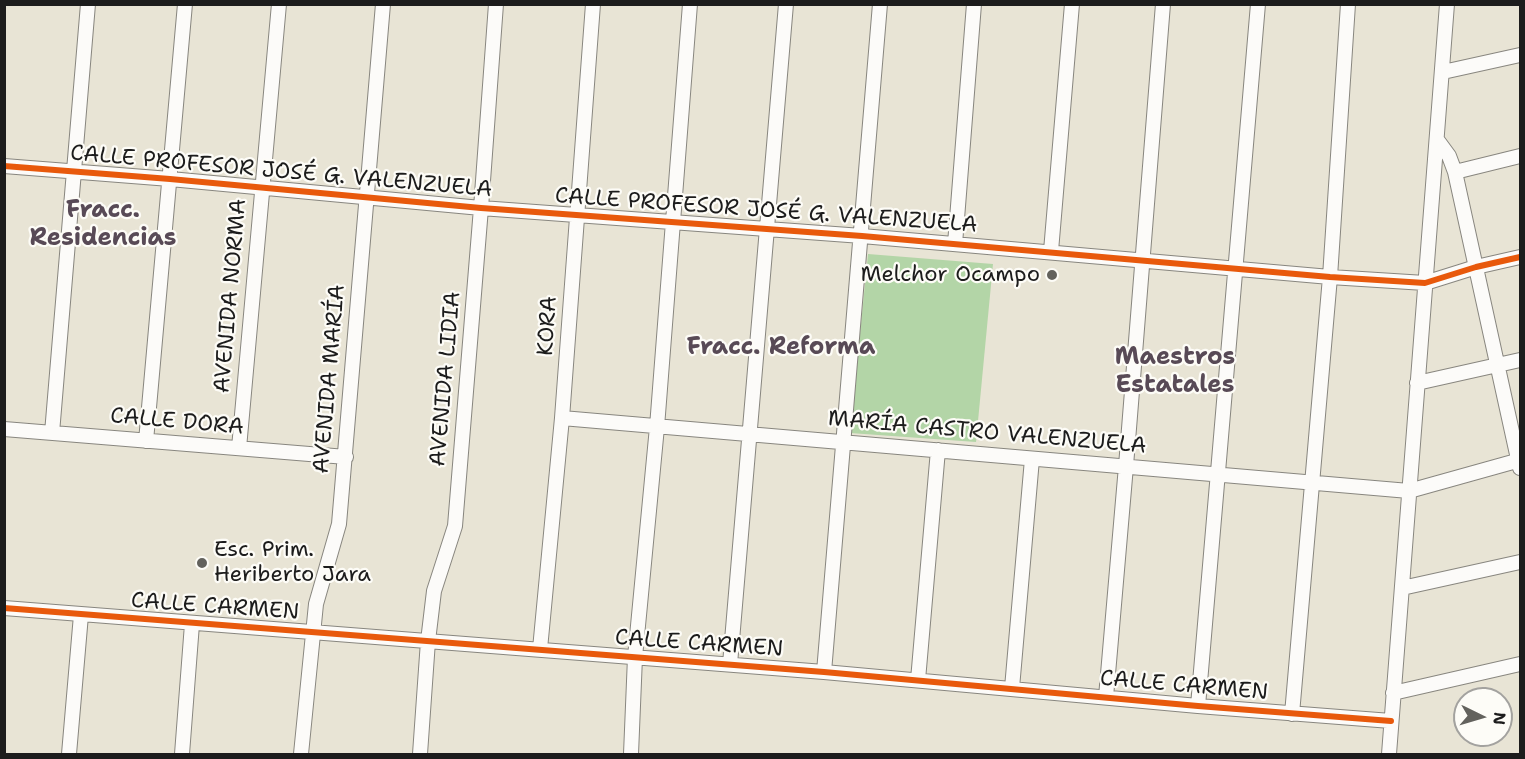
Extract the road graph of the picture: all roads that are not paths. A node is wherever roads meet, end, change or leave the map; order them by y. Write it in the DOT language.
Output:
graph roads {
  1 [pos="88,4"];
  2 [pos="185,4"];
  3 [pos="279,4"];
  4 [pos="383,4"];
  5 [pos="496,4"];
  6 [pos="593,4"];
  7 [pos="690,4"];
  8 [pos="786,4"];
  9 [pos="880,4"];
  10 [pos="974,4"];
  11 [pos="1072,4"];
  12 [pos="1163,4"];
  13 [pos="1258,4"];
  14 [pos="1348,4"];
  15 [pos="1447,4"];
  16 [pos="1521,55"];
  17 [pos="1443,72"];
  18 [pos="1438,141"];
  19 [pos="1521,156"];
  20 [pos="4,166"];
  21 [pos="75,171"];
  22 [pos="1455,172"];
  23 [pos="170,179"];
  24 [pos="261,187"];
  25 [pos="366,197"];
  26 [pos="481,208"];
  27 [pos="577,215"];
  28 [pos="673,221"];
  29 [pos="767,229"];
  30 [pos="862,236"];
  31 [pos="955,244"];
  32 [pos="1051,251"];
  33 [pos="1521,257"];
  34 [pos="1143,260"];
  35 [pos="1476,267"];
  36 [pos="1236,268"];
  37 [pos="1330,277"];
  38 [pos="1425,283"];
  39 [pos="1521,360"];
  40 [pos="1498,365"];
  41 [pos="1417,383"];
  42 [pos="562,418"];
  43 [pos="657,427"];
  44 [pos="4,429"];
  45 [pos="52,433"];
  46 [pos="750,435"];
  47 [pos="146,441"];
  48 [pos="843,441"];
  49 [pos="239,448"];
  50 [pos="938,450"];
  51 [pos="345,457"];
  52 [pos="1032,459"];
  53 [pos="1520,463"];
  54 [pos="1126,466"];
  55 [pos="1219,475"];
  56 [pos="1313,483"];
  57 [pos="1409,491"];
  58 [pos="1521,562"];
  59 [pos="1402,588"];
  60 [pos="4,608"];
  61 [pos="81,615"];
  62 [pos="192,624"];
  63 [pos="312,633"];
  64 [pos="428,641"];
  65 [pos="540,649"];
  66 [pos="635,657"];
  67 [pos="730,664"];
  68 [pos="1521,664"];
  69 [pos="824,672"];
  70 [pos="918,680"];
  71 [pos="1012,688"];
  72 [pos="1393,693"];
  73 [pos="1106,697"];
  74 [pos="1198,706"];
  75 [pos="1292,714"];
  76 [pos="1391,721"];
  77 [pos="69,754"];
  78 [pos="182,754"];
  79 [pos="301,754"];
  80 [pos="420,754"];
  81 [pos="631,754"];
  82 [pos="1389,754"];
  1 -- 21 [label="street"];
  2 -- 23 [label="street"];
  3 -- 24 [label="street, AVENIDA NORMA"];
  4 -- 25 [label="street, AVENIDA MARÍA"];
  5 -- 26 [label="street, AVENIDA LIDIA"];
  6 -- 27 [label="street, KORA"];
  7 -- 28 [label="street"];
  8 -- 29 [label="street"];
  9 -- 30 [label="street"];
  10 -- 31 [label="street"];
  11 -- 32 [label="street"];
  12 -- 34 [label="street"];
  13 -- 36 [label="street"];
  14 -- 37 [label="street"];
  15 -- 17 [label="street"];
  16 -- 17 [label="street"];
  17 -- 18 [label="street"];
  18 -- 22 [label="street"];
  18 -- 38 [label="street"];
  19 -- 22 [label="street"];
  20 -- 21 [label="street, CALLE PROFESOR JOSÉ G. VALENZUELA"];
  21 -- 23 [label="street, CALLE PROFESOR JOSÉ G. VALENZUELA"];
  21 -- 45 [label="street"];
  22 -- 35 [label="street"];
  23 -- 24 [label="street, CALLE PROFESOR JOSÉ G. VALENZUELA"];
  23 -- 47 [label="street"];
  24 -- 25 [label="street, CALLE PROFESOR JOSÉ G. VALENZUELA"];
  24 -- 49 [label="street, AVENIDA NORMA"];
  25 -- 26 [label="street, CALLE PROFESOR JOSÉ G. VALENZUELA"];
  25 -- 51 [label="street, AVENIDA MARÍA"];
  26 -- 27 [label="street, CALLE PROFESOR JOSÉ G. VALENZUELA"];
  26 -- 64 [label="street, AVENIDA LIDIA"];
  27 -- 28 [label="street, CALLE PROFESOR JOSÉ G. VALENZUELA"];
  27 -- 42 [label="street, KORA"];
  28 -- 29 [label="street, CALLE PROFESOR JOSÉ G. VALENZUELA"];
  28 -- 43 [label="street"];
  29 -- 30 [label="street, CALLE PROFESOR JOSÉ G. VALENZUELA"];
  29 -- 46 [label="street"];
  30 -- 31 [label="street, CALLE PROFESOR JOSÉ G. VALENZUELA"];
  30 -- 48 [label="street"];
  31 -- 32 [label="street, CALLE PROFESOR JOSÉ G. VALENZUELA"];
  32 -- 34 [label="street, CALLE PROFESOR JOSÉ G. VALENZUELA"];
  33 -- 35 [label="street, CALLE PROFESOR JOSÉ G. VALENZUELA"];
  34 -- 36 [label="street, CALLE PROFESOR JOSÉ G. VALENZUELA"];
  34 -- 54 [label="street"];
  35 -- 38 [label="street, CALLE PROFESOR JOSÉ G. VALENZUELA"];
  35 -- 40 [label="street"];
  36 -- 37 [label="street, CALLE PROFESOR JOSÉ G. VALENZUELA"];
  36 -- 55 [label="street"];
  37 -- 38 [label="street, CALLE PROFESOR JOSÉ G. VALENZUELA"];
  37 -- 56 [label="street"];
  38 -- 41 [label="street"];
  39 -- 40 [label="street"];
  40 -- 41 [label="street"];
  40 -- 53 [label="street"];
  41 -- 57 [label="street"];
  42 -- 43 [label="street, MARÍA CASTRO VALENZUELA"];
  42 -- 65 [label="street, KORA"];
  43 -- 46 [label="street, MARÍA CASTRO VALENZUELA"];
  43 -- 66 [label="street"];
  44 -- 45 [label="street, CALLE DORA"];
  45 -- 47 [label="street, CALLE DORA"];
  46 -- 48 [label="street, MARÍA CASTRO VALENZUELA"];
  46 -- 67 [label="street"];
  47 -- 49 [label="street, CALLE DORA"];
  48 -- 50 [label="street, MARÍA CASTRO VALENZUELA"];
  48 -- 69 [label="street"];
  49 -- 51 [label="street, CALLE DORA"];
  50 -- 52 [label="street, MARÍA CASTRO VALENZUELA"];
  50 -- 70 [label="street"];
  51 -- 63 [label="street, AVENIDA MARÍA"];
  52 -- 54 [label="street, MARÍA CASTRO VALENZUELA"];
  52 -- 71 [label="street"];
  53 -- 57 [label="street"];
  54 -- 55 [label="street, MARÍA CASTRO VALENZUELA"];
  54 -- 73 [label="street"];
  55 -- 56 [label="street, MARÍA CASTRO VALENZUELA"];
  55 -- 74 [label="street"];
  56 -- 57 [label="street, MARÍA CASTRO VALENZUELA"];
  56 -- 75 [label="street"];
  57 -- 59 [label="street"];
  58 -- 59 [label="street"];
  59 -- 72 [label="street"];
  60 -- 61 [label="street, CALLE CARMEN"];
  61 -- 62 [label="street, CALLE CARMEN"];
  61 -- 77 [label="street"];
  62 -- 63 [label="street, CALLE CARMEN"];
  62 -- 78 [label="street"];
  63 -- 64 [label="street, CALLE CARMEN"];
  63 -- 79 [label="street, AVENIDA MARÍA"];
  64 -- 65 [label="street, CALLE CARMEN"];
  64 -- 80 [label="street, AVENIDA LIDIA"];
  65 -- 66 [label="street, CALLE CARMEN"];
  66 -- 67 [label="street, CALLE CARMEN"];
  66 -- 81 [label="street"];
  67 -- 69 [label="street, CALLE CARMEN"];
  68 -- 72 [label="street"];
  69 -- 70 [label="street, CALLE CARMEN"];
  70 -- 71 [label="street, CALLE CARMEN"];
  71 -- 73 [label="street, CALLE CARMEN"];
  72 -- 76 [label="street"];
  73 -- 74 [label="street, CALLE CARMEN"];
  74 -- 75 [label="street, CALLE CARMEN"];
  75 -- 76 [label="street, CALLE CARMEN"];
  76 -- 82 [label="street"];
}
